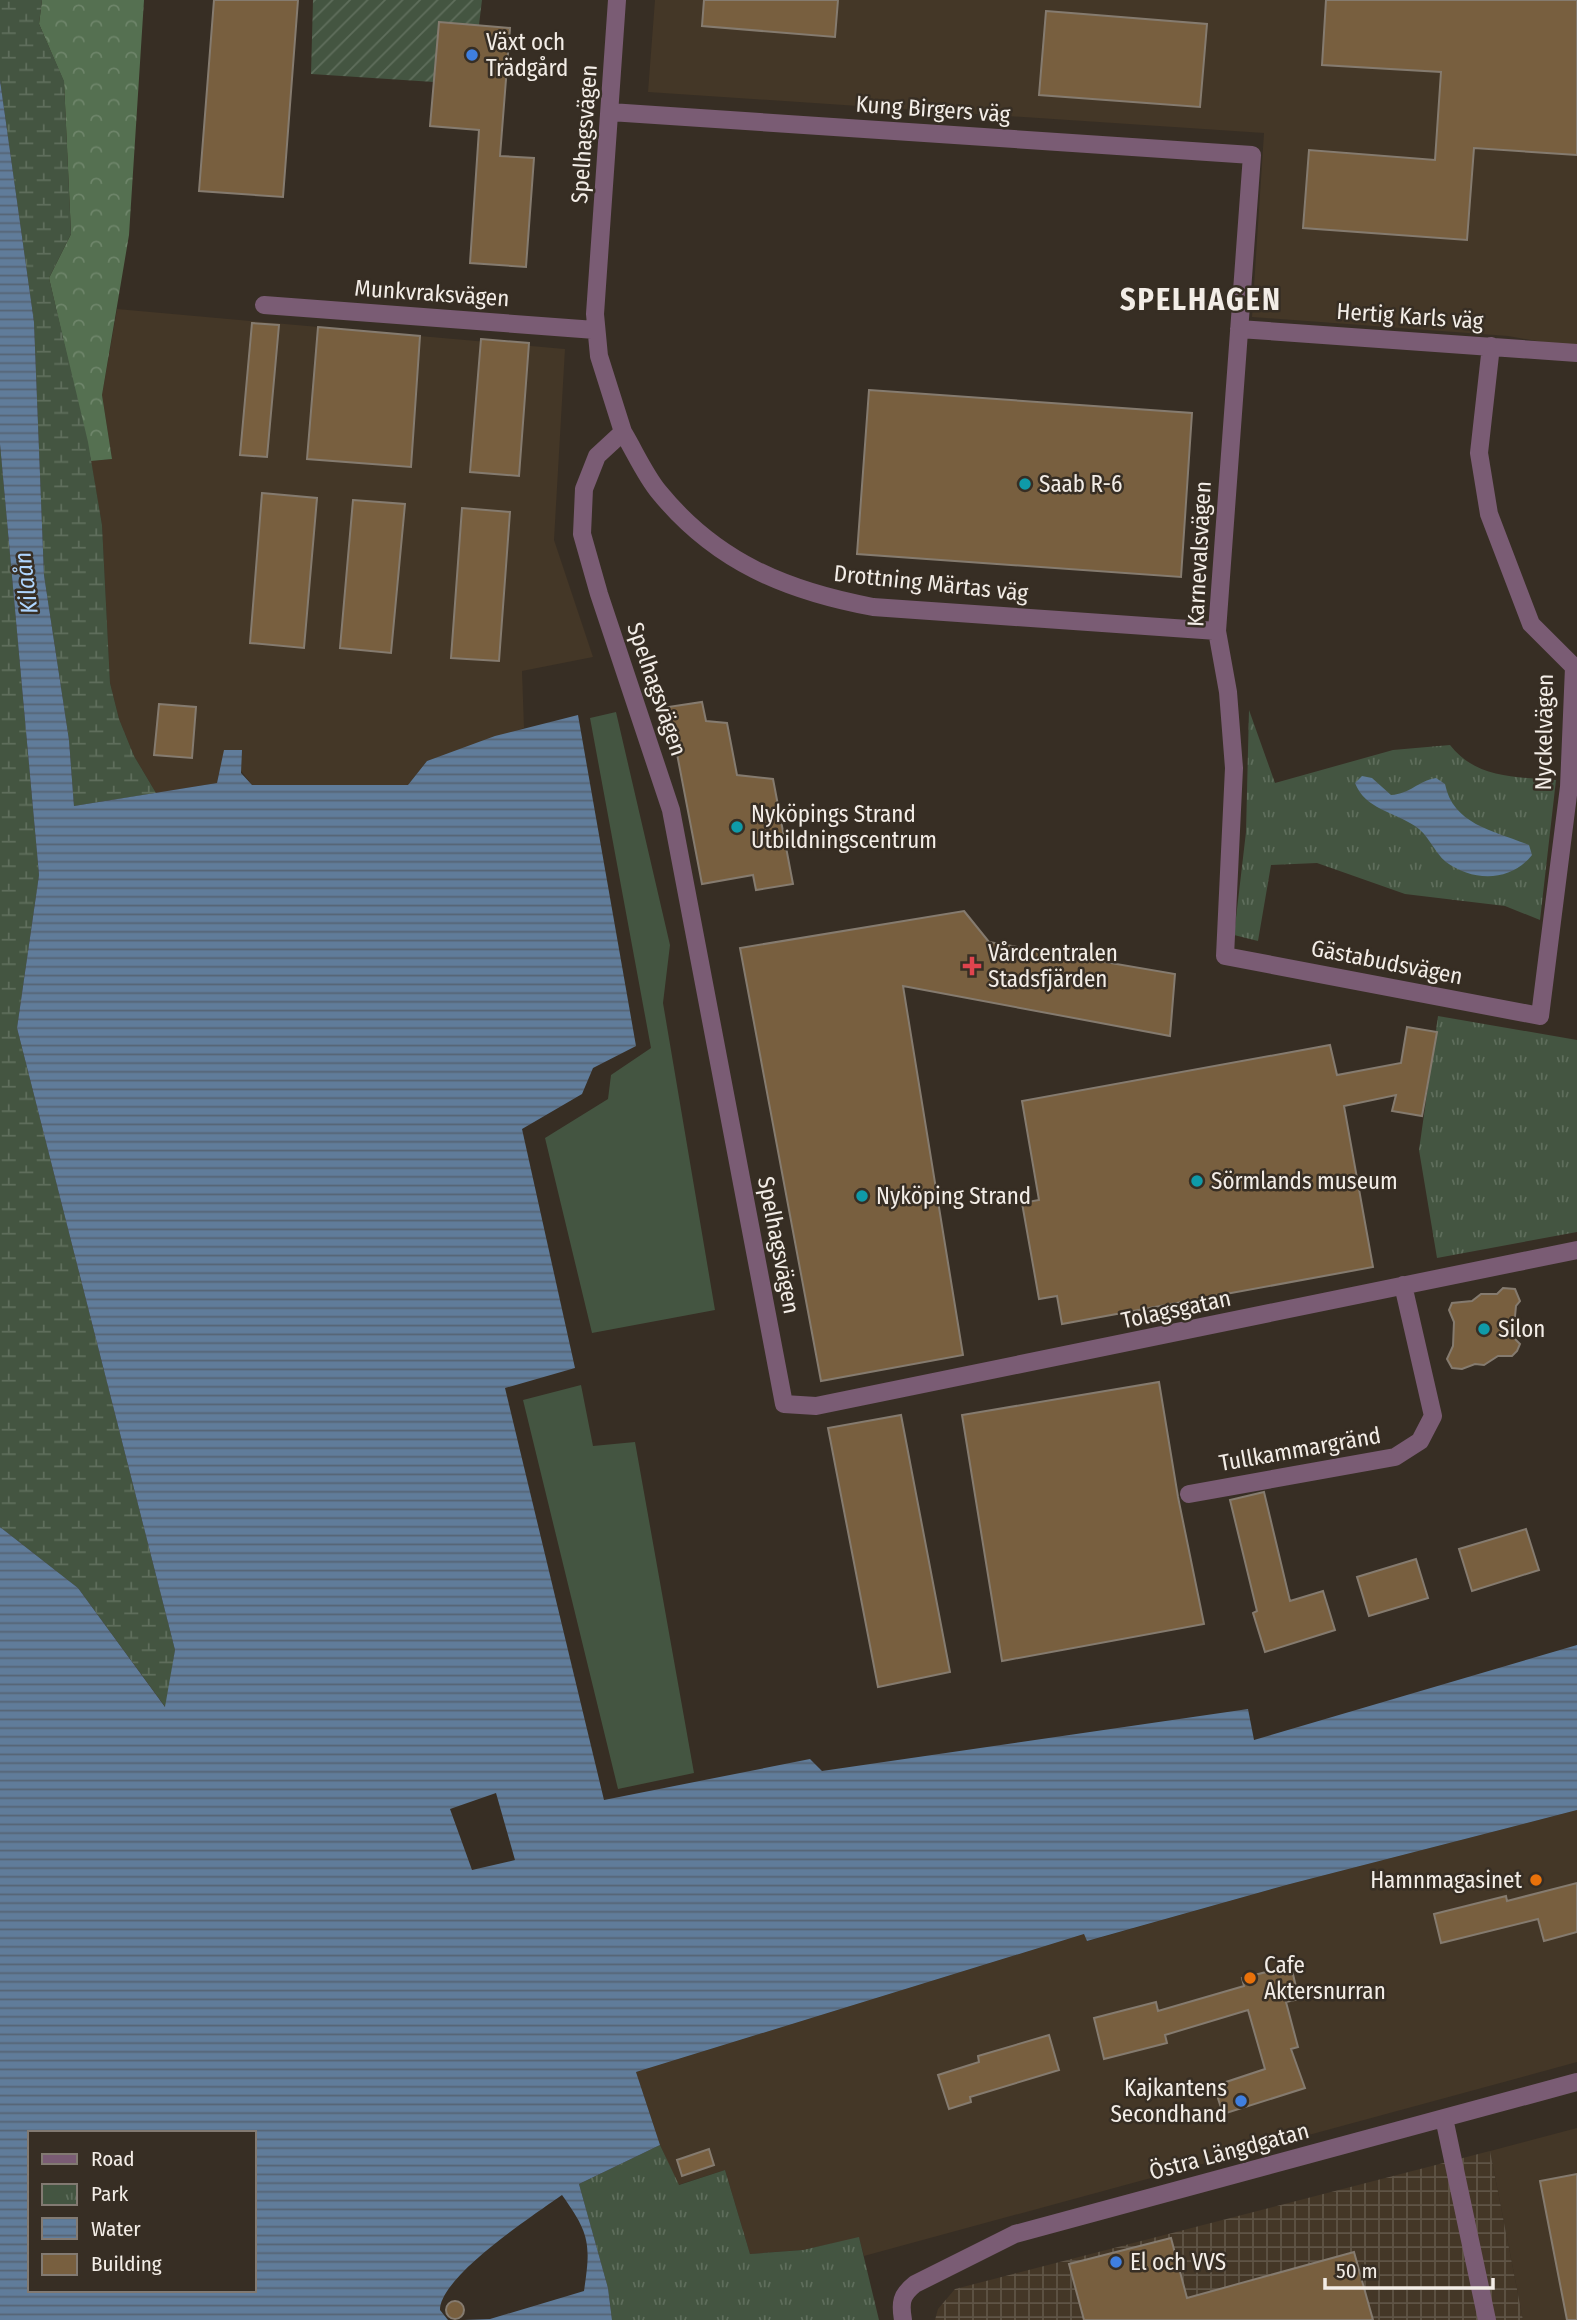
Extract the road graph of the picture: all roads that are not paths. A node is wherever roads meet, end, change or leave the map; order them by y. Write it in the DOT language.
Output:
graph roads {
  1 [pos="617,0"];
  2 [pos="610,112"];
  3 [pos="1252,155"];
  4 [pos="264,304"];
  5 [pos="1239,329"];
  6 [pos="595,330"];
  7 [pos="1491,346"];
  8 [pos="1577,353"];
  9 [pos="623,432"];
  10 [pos="1217,631"];
  11 [pos="1225,956"];
  12 [pos="1540,1016"];
  13 [pos="1577,1250"];
  14 [pos="1403,1285"];
  15 [pos="784,1404"];
  16 [pos="1189,1494"];
  17 [pos="1577,2082"];
  18 [pos="1444,2118"];
  19 [pos="904,2320"];
  20 [pos="1487,2320"];
  1 -- 2 [label="street, Spelhagsvägen"];
  2 -- 3 [label="street, Kung Birgers väg"];
  2 -- 6 [label="street, Spelhagsvägen"];
  3 -- 5 [label="street, Karnevalsvägen"];
  4 -- 6 [label="street, Munkvraksvägen"];
  5 -- 7 [label="street, Hertig Karls väg"];
  5 -- 10 [label="street, Karnevalsvägen"];
  6 -- 9 [label="street, Spelhagsvägen"];
  7 -- 8 [label="street, Hertig Karls väg"];
  7 -- 12 [label="street, Nyckelvägen"];
  9 -- 10 [label="street, Drottning Märtas väg"];
  9 -- 15 [label="street, Spelhagsvägen"];
  10 -- 11 [label="street, Karnevalsvägen"];
  11 -- 12 [label="street, Gästabudsvägen"];
  13 -- 14 [label="street, Tolagsgatan"];
  14 -- 15 [label="street, Tolagsgatan"];
  14 -- 16 [label="street, Tullkammargränd"];
  17 -- 18 [label="street, Östra Längdgatan"];
  18 -- 19 [label="street, Östra Längdgatan"];
  18 -- 20 [label="street"];
}
